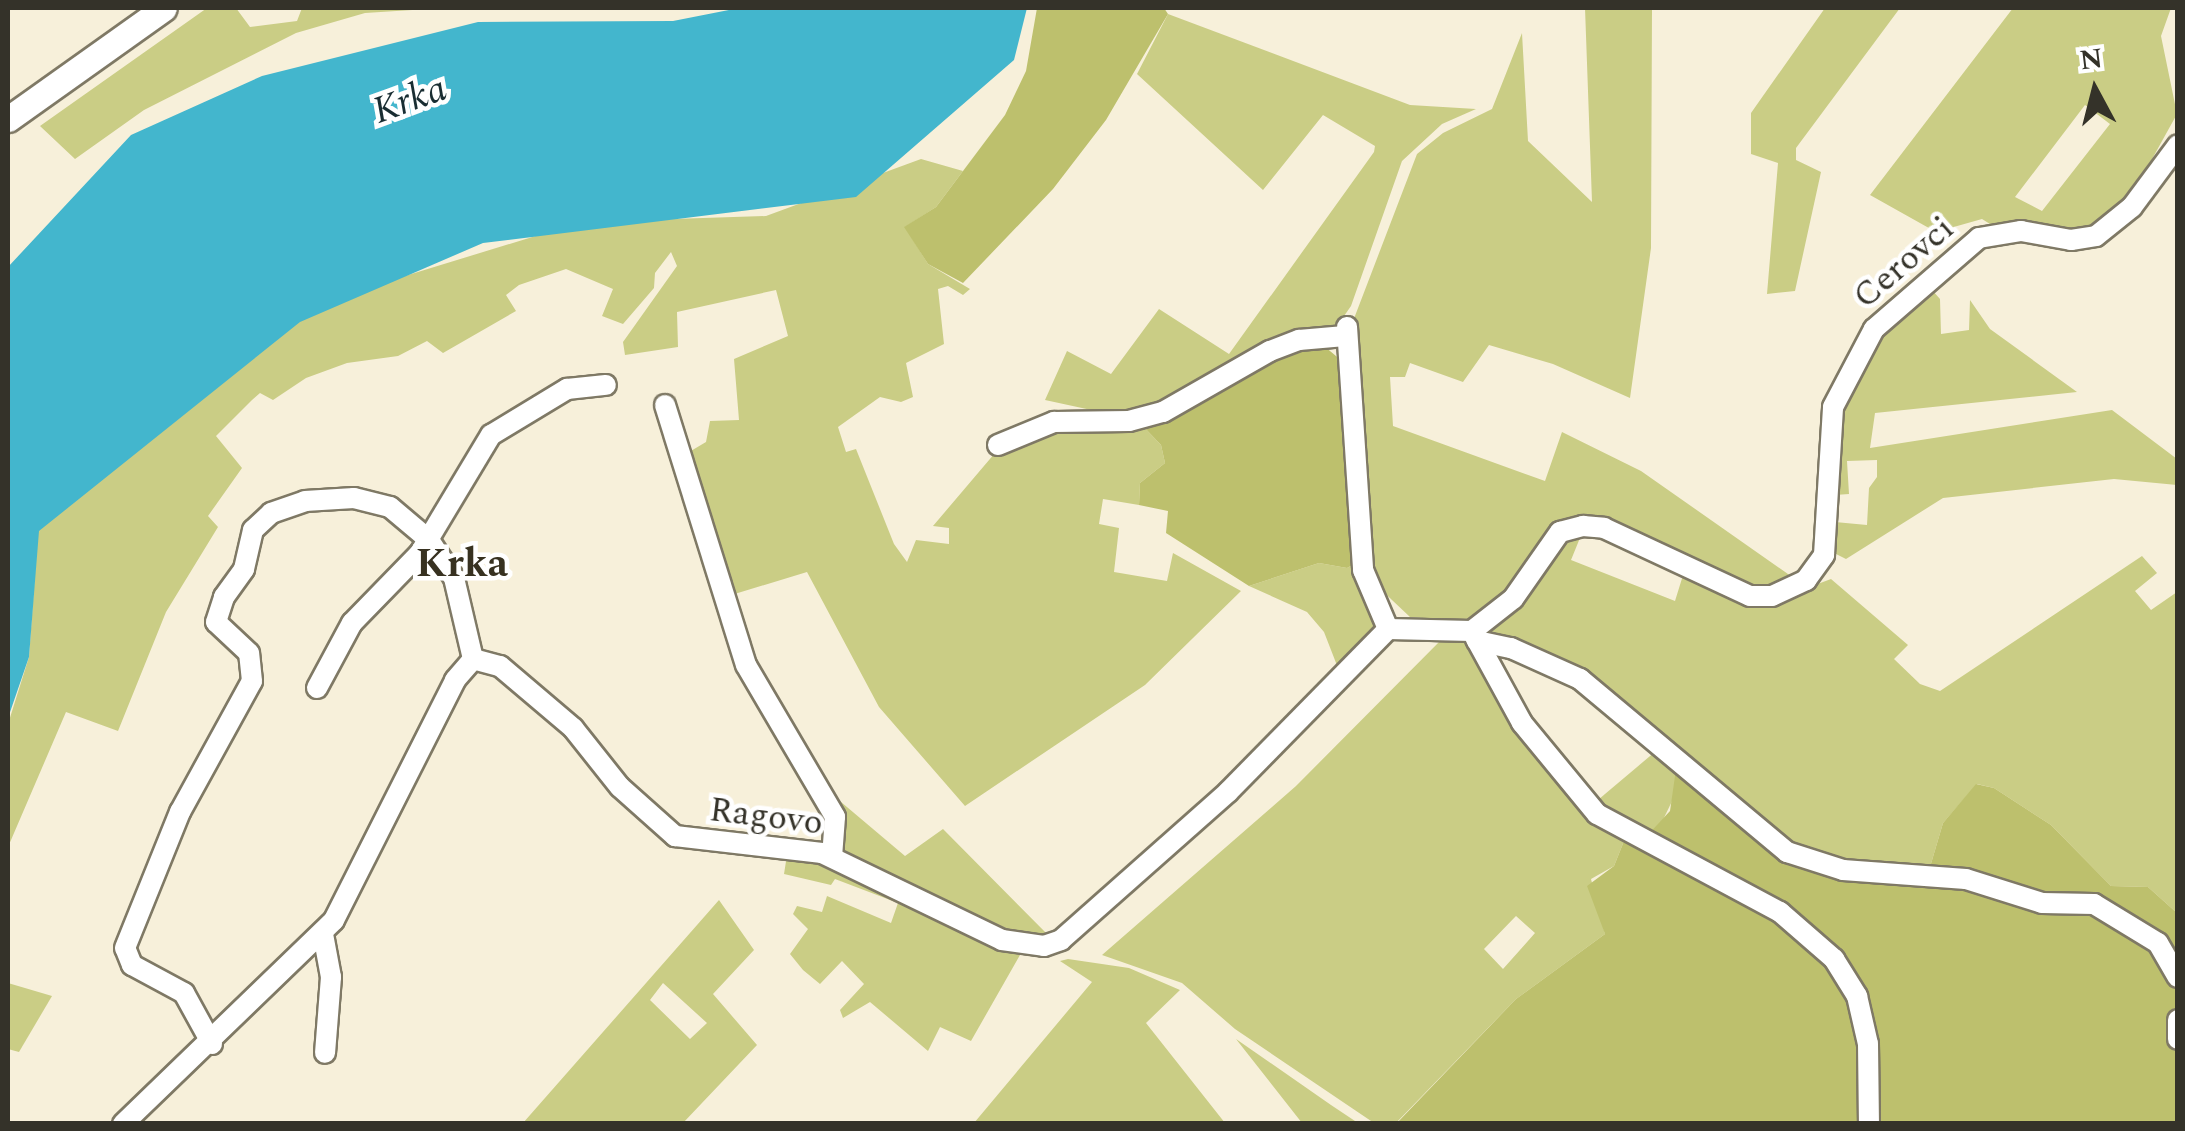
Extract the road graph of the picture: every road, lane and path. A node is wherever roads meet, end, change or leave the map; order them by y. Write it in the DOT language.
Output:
graph roads {
  1 [pos="164,8"];
  2 [pos="8,118"];
  3 [pos="2178,145"];
  4 [pos="606,386"];
  5 [pos="664,404"];
  6 [pos="998,445"];
  7 [pos="428,540"];
  8 [pos="1388,629"];
  9 [pos="1474,636"];
  10 [pos="473,659"];
  11 [pos="316,688"];
  12 [pos="832,857"];
  13 [pos="323,934"];
  14 [pos="2178,977"];
  15 [pos="2178,1020"];
  16 [pos="2178,1039"];
  17 [pos="212,1044"];
  18 [pos="325,1053"];
  19 [pos="123,1124"];
  20 [pos="1869,1124"];
  1 -- 2 [label="street"];
  3 -- 9 [label="street, Cerovci"];
  4 -- 7 [label="street"];
  5 -- 12 [label="street"];
  6 -- 8 [label="street"];
  7 -- 10 [label="street"];
  7 -- 11 [label="street"];
  7 -- 17 [label="street"];
  8 -- 9 [label="street"];
  8 -- 12 [label="street, Ragovo"];
  9 -- 14 [label="street"];
  9 -- 20 [label="street"];
  10 -- 12 [label="street, Ragovo"];
  10 -- 13 [label="street"];
  13 -- 17 [label="street"];
  13 -- 18 [label="street"];
  15 -- 16 [label="street"];
  17 -- 19 [label="street"];
}
